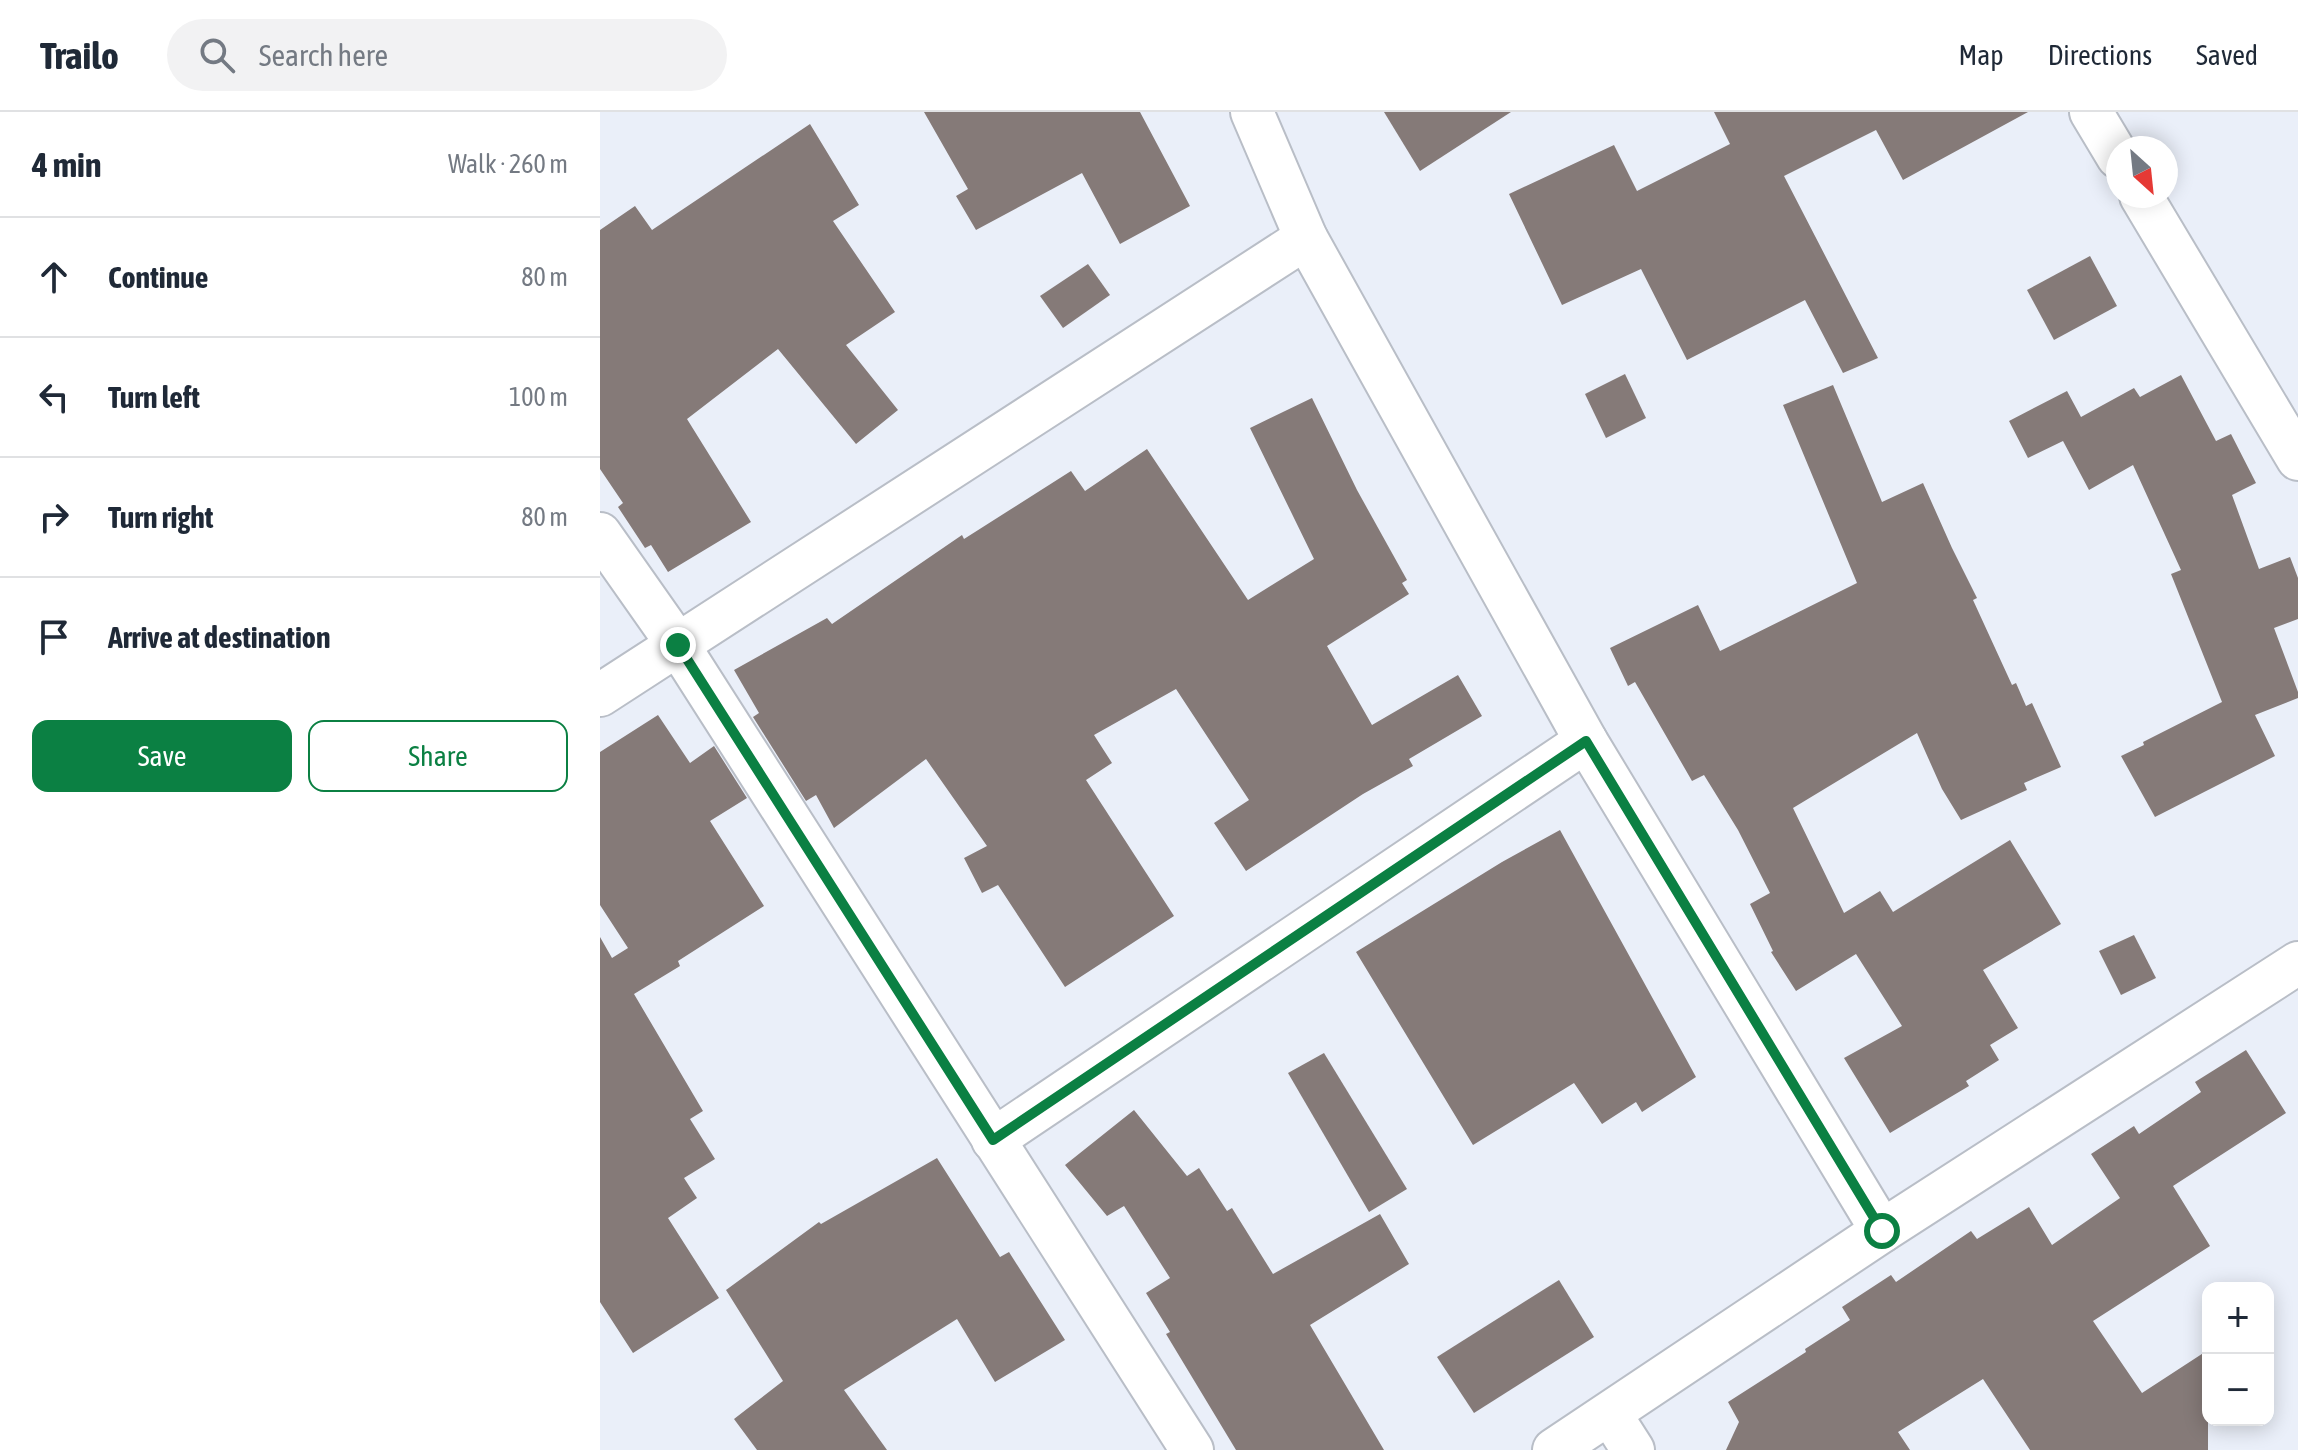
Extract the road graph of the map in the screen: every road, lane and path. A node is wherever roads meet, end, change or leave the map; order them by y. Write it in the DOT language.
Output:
graph roads {
  1 [pos="1252,112"];
  2 [pos="2091,112"];
  3 [pos="2106,137"];
  4 [pos="2148,208"];
  5 [pos="1306,238"];
  6 [pos="2298,459"];
  7 [pos="600,534"];
  8 [pos="678,645"];
  9 [pos="600,695"];
  10 [pos="1586,741"];
  11 [pos="2298,963"];
  12 [pos="993,1140"];
  13 [pos="1882,1231"];
  14 [pos="1610,1414"];
  15 [pos="1192,1450"];
  16 [pos="1554,1450"];
  17 [pos="1633,1450"];
  1 -- 5 [label="street"];
  2 -- 3 [label="street"];
  4 -- 6 [label="street"];
  5 -- 8 [label="street"];
  5 -- 10 [label="street"];
  7 -- 8 [label="street"];
  8 -- 9 [label="street"];
  8 -- 12 [label="street"];
  10 -- 12 [label="street"];
  10 -- 13 [label="street"];
  11 -- 13 [label="street"];
  12 -- 15 [label="street"];
  13 -- 14 [label="street"];
  14 -- 16 [label="street"];
  14 -- 17 [label="street"];
}
